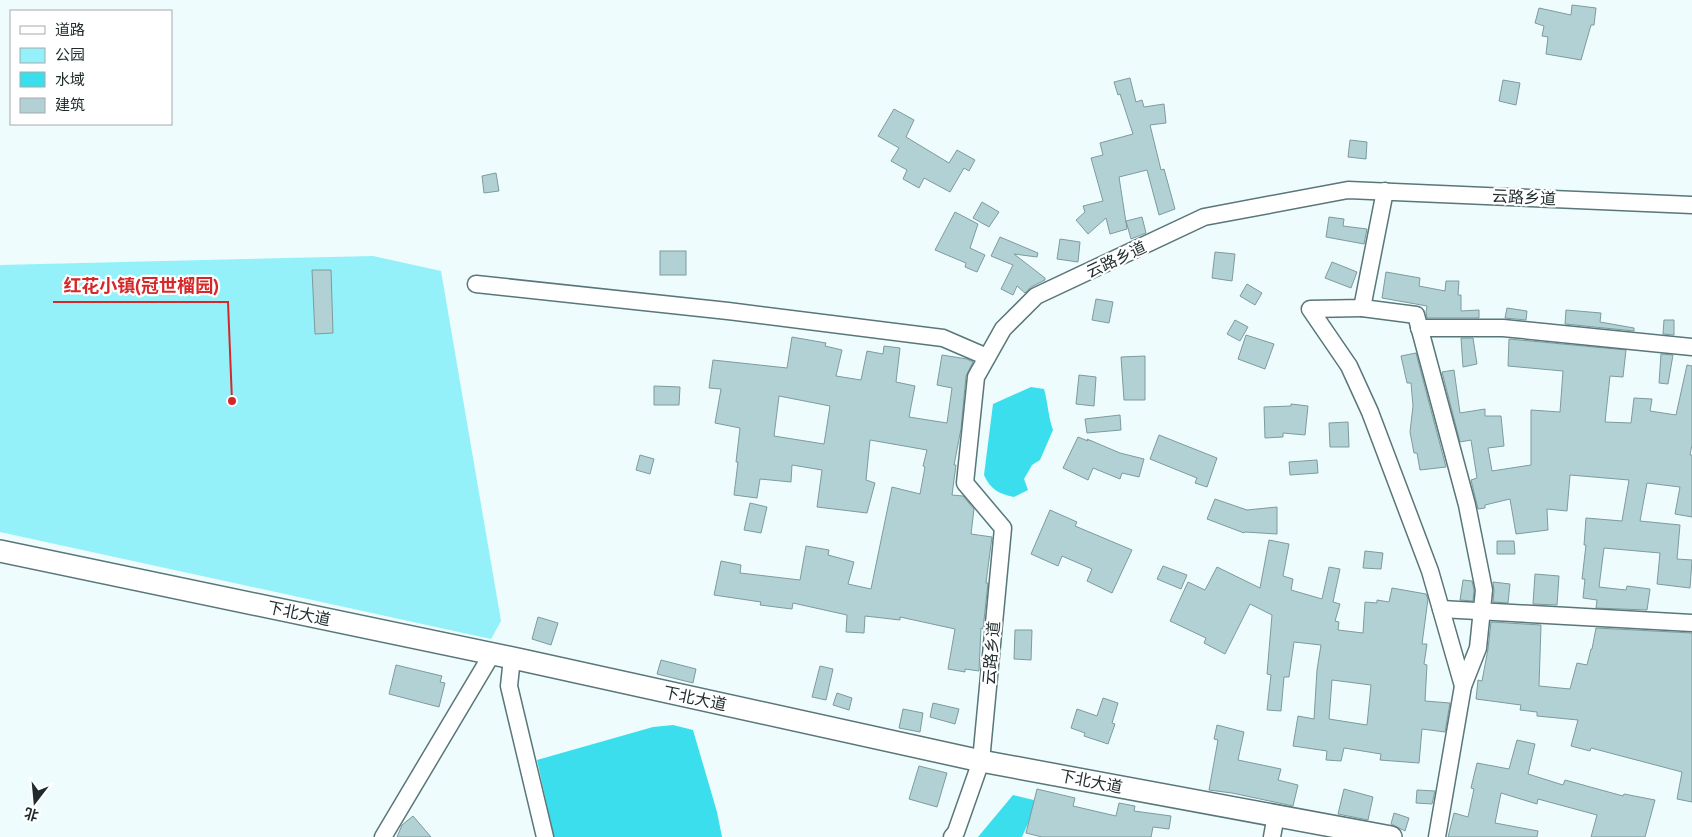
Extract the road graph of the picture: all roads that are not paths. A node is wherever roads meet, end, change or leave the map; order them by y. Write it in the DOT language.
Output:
graph roads {
  1 [pos="1385,191"];
  2 [pos="1692,205"];
  3 [pos="476,284"];
  4 [pos="1362,308"];
  5 [pos="1419,328"];
  6 [pos="1692,347"];
  7 [pos="988,357"];
  8 [pos="0,551"];
  9 [pos="1441,609"];
  10 [pos="1482,610"];
  11 [pos="1692,623"];
  12 [pos="502,656"];
  13 [pos="1463,686"];
  14 [pos="981,760"];
  15 [pos="1276,815"];
  16 [pos="383,837"];
  17 [pos="545,837"];
  18 [pos="952,837"];
  19 [pos="1272,837"];
  20 [pos="1391,837"];
  21 [pos="1436,837"];
  1 -- 2 [label="street, 云路乡道"];
  1 -- 4 [label="street"];
  1 -- 7 [label="street, 云路乡道"];
  3 -- 7 [label="street"];
  4 -- 5 [label="street"];
  4 -- 9 [label="street"];
  5 -- 6 [label="street"];
  5 -- 10 [label="street"];
  7 -- 14 [label="street, 云路乡道"];
  8 -- 12 [label="street, 下北大道"];
  9 -- 10 [label="street"];
  9 -- 13 [label="street"];
  10 -- 11 [label="street"];
  10 -- 13 [label="street"];
  12 -- 14 [label="street, 下北大道"];
  12 -- 16 [label="street"];
  12 -- 17 [label="street"];
  13 -- 21 [label="street"];
  14 -- 15 [label="street, 下北大道"];
  14 -- 18 [label="street, 云路乡道"];
  15 -- 19 [label="street"];
  15 -- 20 [label="street, 下北大道"];
}
